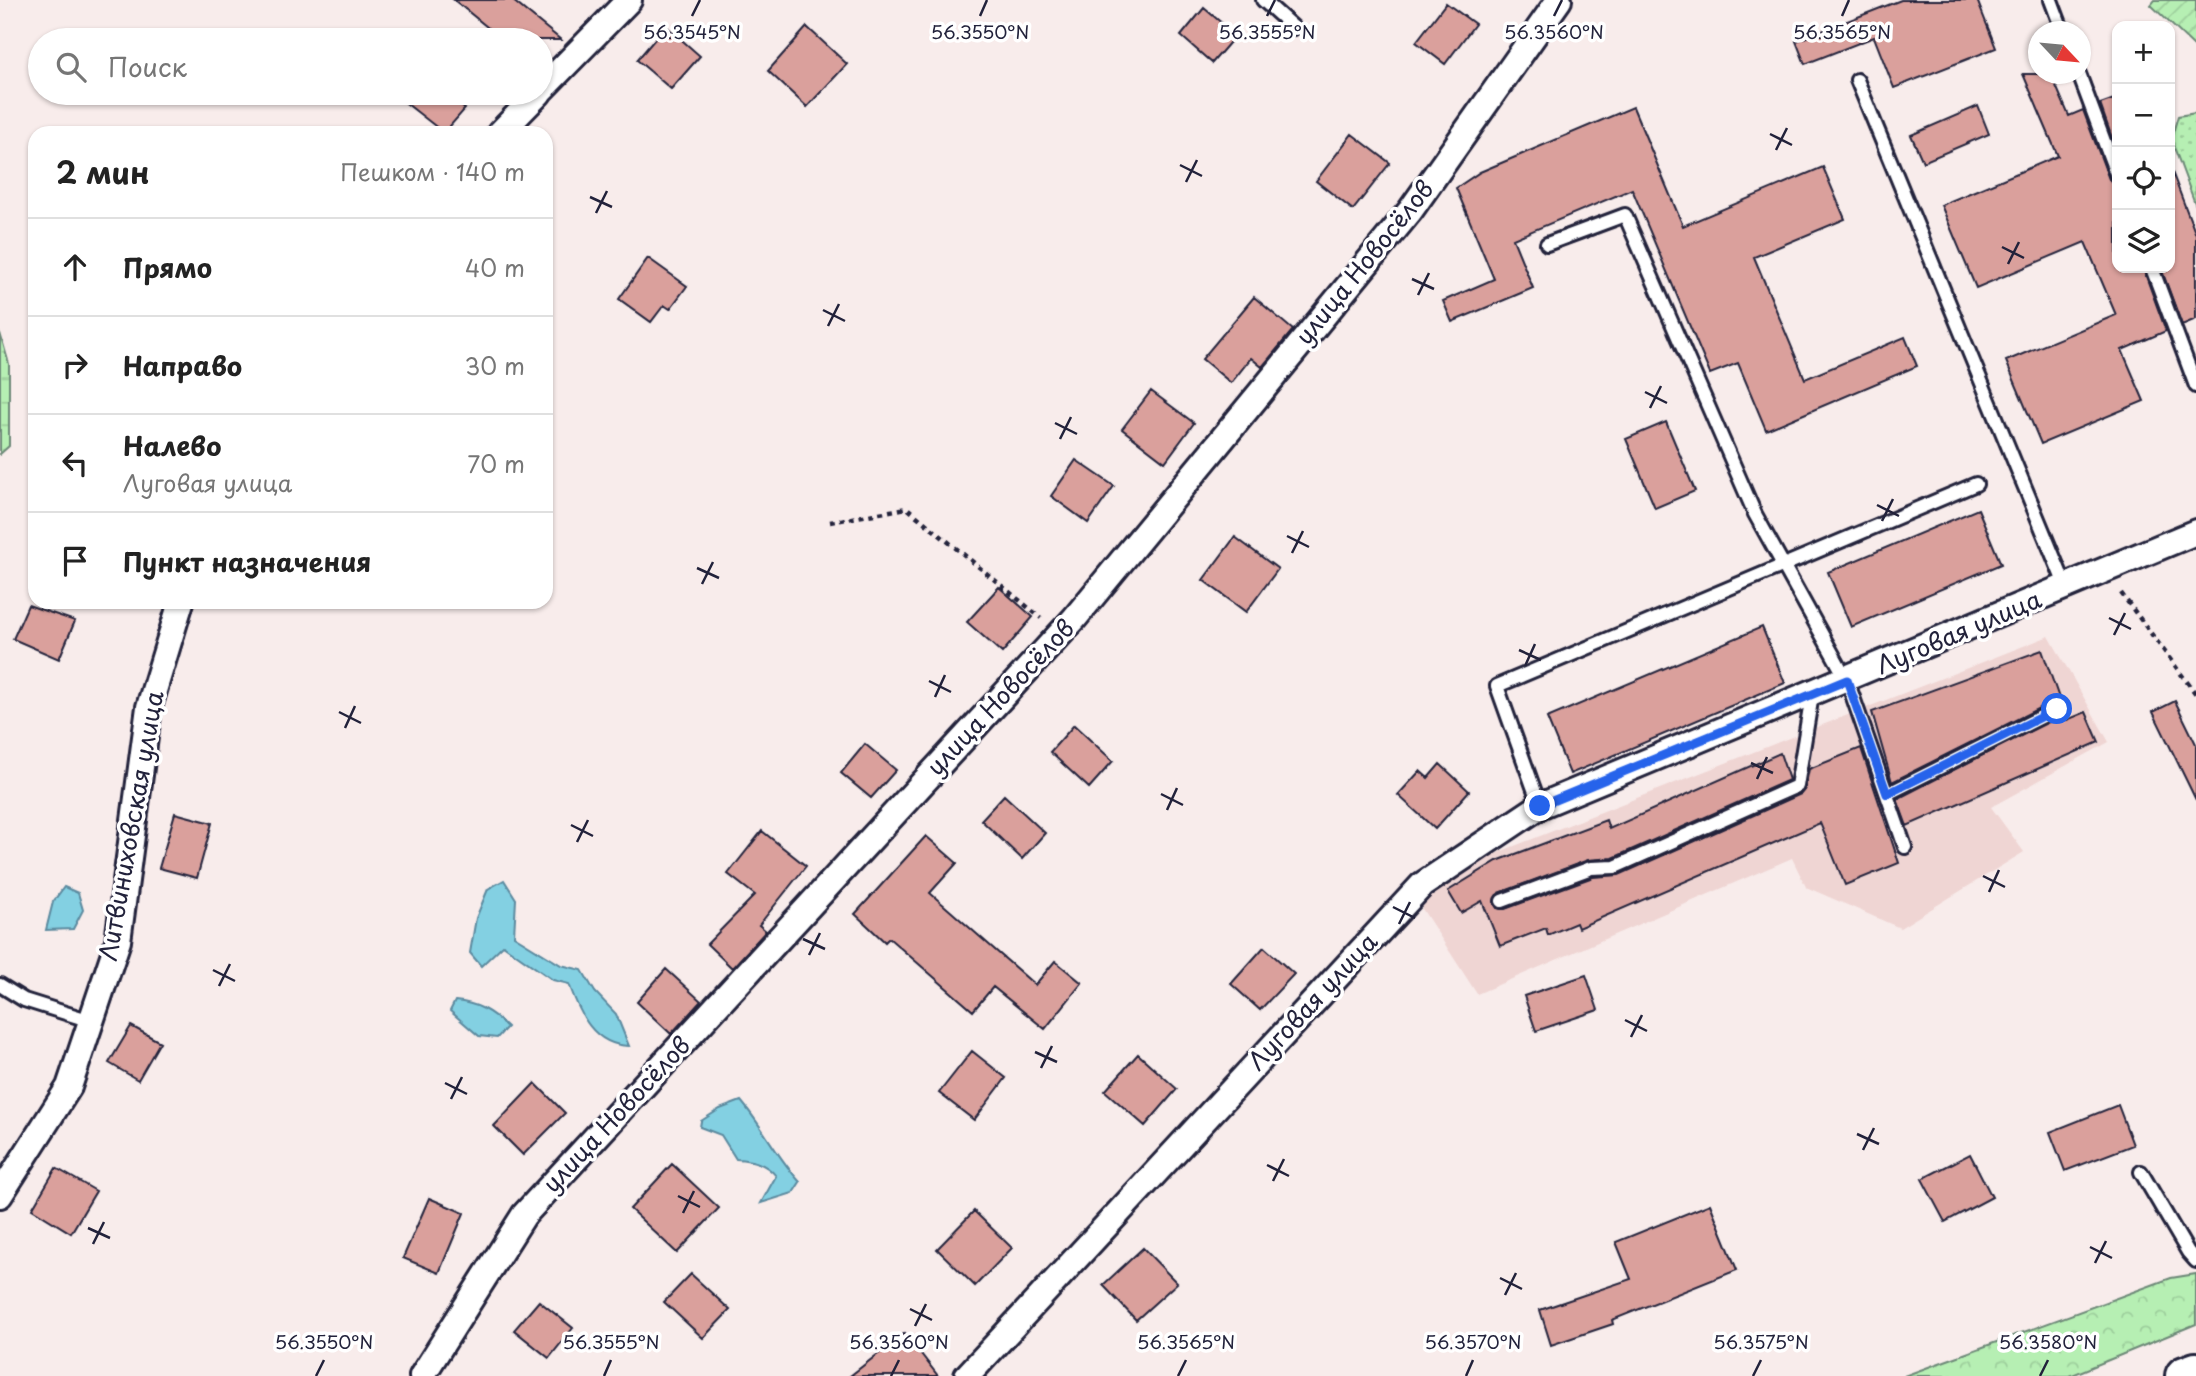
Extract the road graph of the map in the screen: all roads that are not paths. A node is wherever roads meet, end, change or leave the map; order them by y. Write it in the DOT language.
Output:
graph roads {
  1 [pos="629,0"];
  2 [pos="1263,0"];
  3 [pos="1559,0"];
  4 [pos="2051,0"];
  5 [pos="2059,21"];
  6 [pos="1294,29"];
  7 [pos="553,79"];
  8 [pos="1857,80"];
  9 [pos="2083,84"];
  10 [pos="527,105"];
  11 [pos="507,126"];
  12 [pos="2112,163"];
  13 [pos="1548,244"];
  14 [pos="2154,273"];
  15 [pos="2196,386"];
  16 [pos="1976,484"];
  17 [pos="2196,532"];
  18 [pos="1784,566"];
  19 [pos="2066,587"];
  20 [pos="179,609"];
  21 [pos="1847,680"];
  22 [pos="1812,695"];
  23 [pos="2057,709"];
  24 [pos="1887,794"];
  25 [pos="1540,806"];
  26 [pos="1905,847"];
  27 [pos="1502,901"];
  28 [pos="0,985"];
  29 [pos="91,1021"];
  30 [pos="2141,1172"];
  31 [pos="0,1195"];
  32 [pos="2196,1261"];
  33 [pos="2196,1372"];
  34 [pos="422,1376"];
  35 [pos="967,1376"];
  36 [pos="2185,1376"];
  1 -- 7 [label="street"];
  2 -- 6 [label="lane"];
  3 -- 34 [label="street, улица Новосёлов"];
  4 -- 5 [label="lane"];
  8 -- 19 [label="lane"];
  9 -- 12 [label="lane"];
  10 -- 11 [label="street"];
  13 -- 18 [label="lane"];
  14 -- 15 [label="lane"];
  16 -- 18 [label="lane"];
  17 -- 19 [label="street, Луговая улица"];
  18 -- 21 [label="lane"];
  18 -- 25 [label="lane"];
  19 -- 21 [label="street, Луговая улица"];
  20 -- 29 [label="street, Литвиниховская улица"];
  21 -- 22 [label="street, Луговая улица"];
  21 -- 24 [label="lane"];
  22 -- 25 [label="street, Луговая улица"];
  22 -- 27 [label="lane"];
  23 -- 24 [label="lane"];
  24 -- 26 [label="lane"];
  25 -- 35 [label="street, Луговая улица"];
  28 -- 29 [label="lane"];
  29 -- 31 [label="street, Литвиниховская улица"];
  30 -- 32 [label="lane"];
  33 -- 36 [label="main road"];
}
